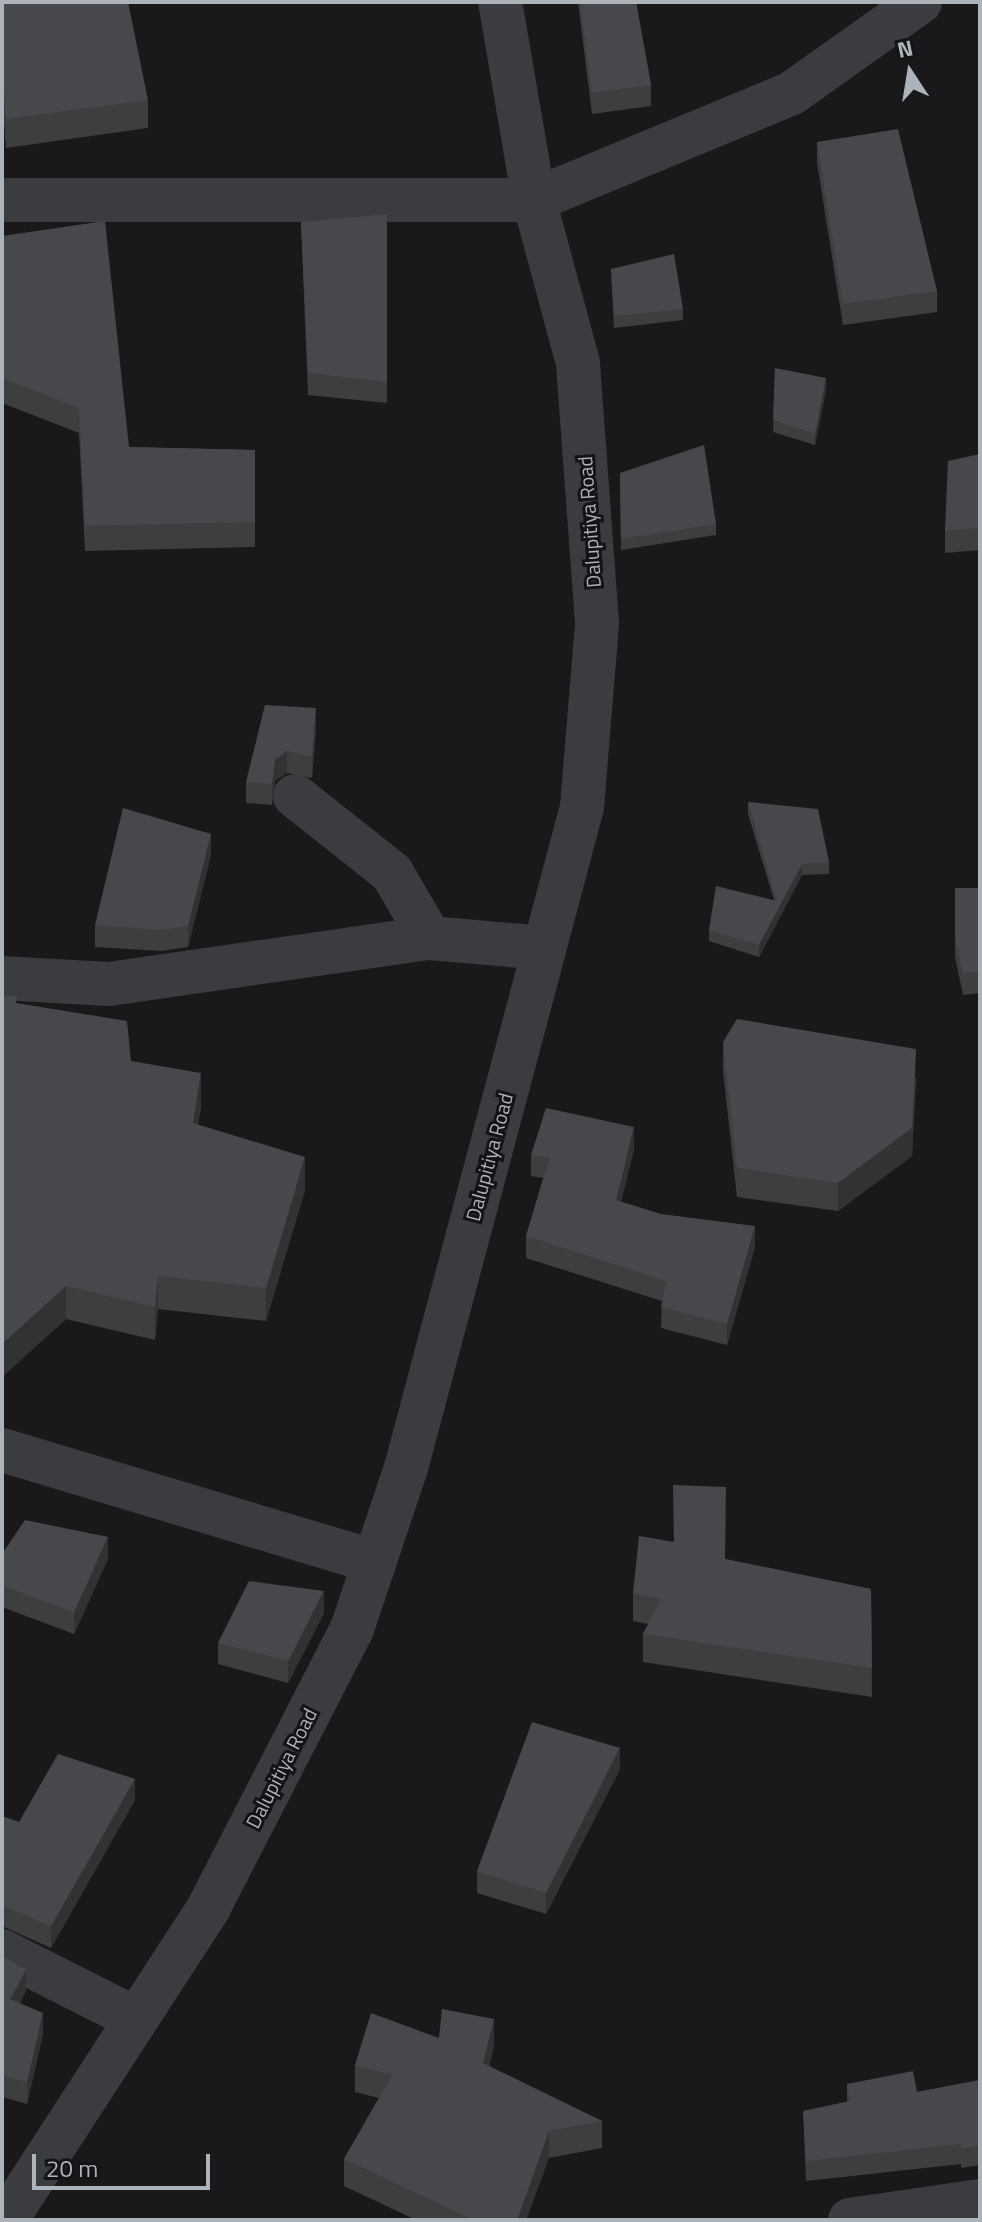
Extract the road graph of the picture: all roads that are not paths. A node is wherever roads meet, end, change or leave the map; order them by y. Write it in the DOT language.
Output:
graph roads {
  1 [pos="500,2"];
  2 [pos="920,2"];
  3 [pos="2,200"];
  4 [pos="534,200"];
  5 [pos="295,796"];
  6 [pos="430,938"];
  7 [pos="544,948"];
  8 [pos="2,978"];
  9 [pos="2,1450"];
  10 [pos="375,1562"];
  11 [pos="2,1951"];
  12 [pos="136,2019"];
  13 [pos="980,2201"];
  14 [pos="6,2220"];
  15 [pos="850,2220"];
  1 -- 4 [label="street, Dalupitiya Road"];
  2 -- 4 [label="street"];
  3 -- 4 [label="street"];
  4 -- 7 [label="street, Dalupitiya Road"];
  5 -- 6 [label="street"];
  6 -- 7 [label="street"];
  6 -- 8 [label="street"];
  7 -- 10 [label="street, Dalupitiya Road"];
  9 -- 10 [label="street"];
  10 -- 12 [label="street, Dalupitiya Road"];
  11 -- 12 [label="street"];
  12 -- 14 [label="street, Dalupitiya Road"];
  13 -- 15 [label="street"];
}
